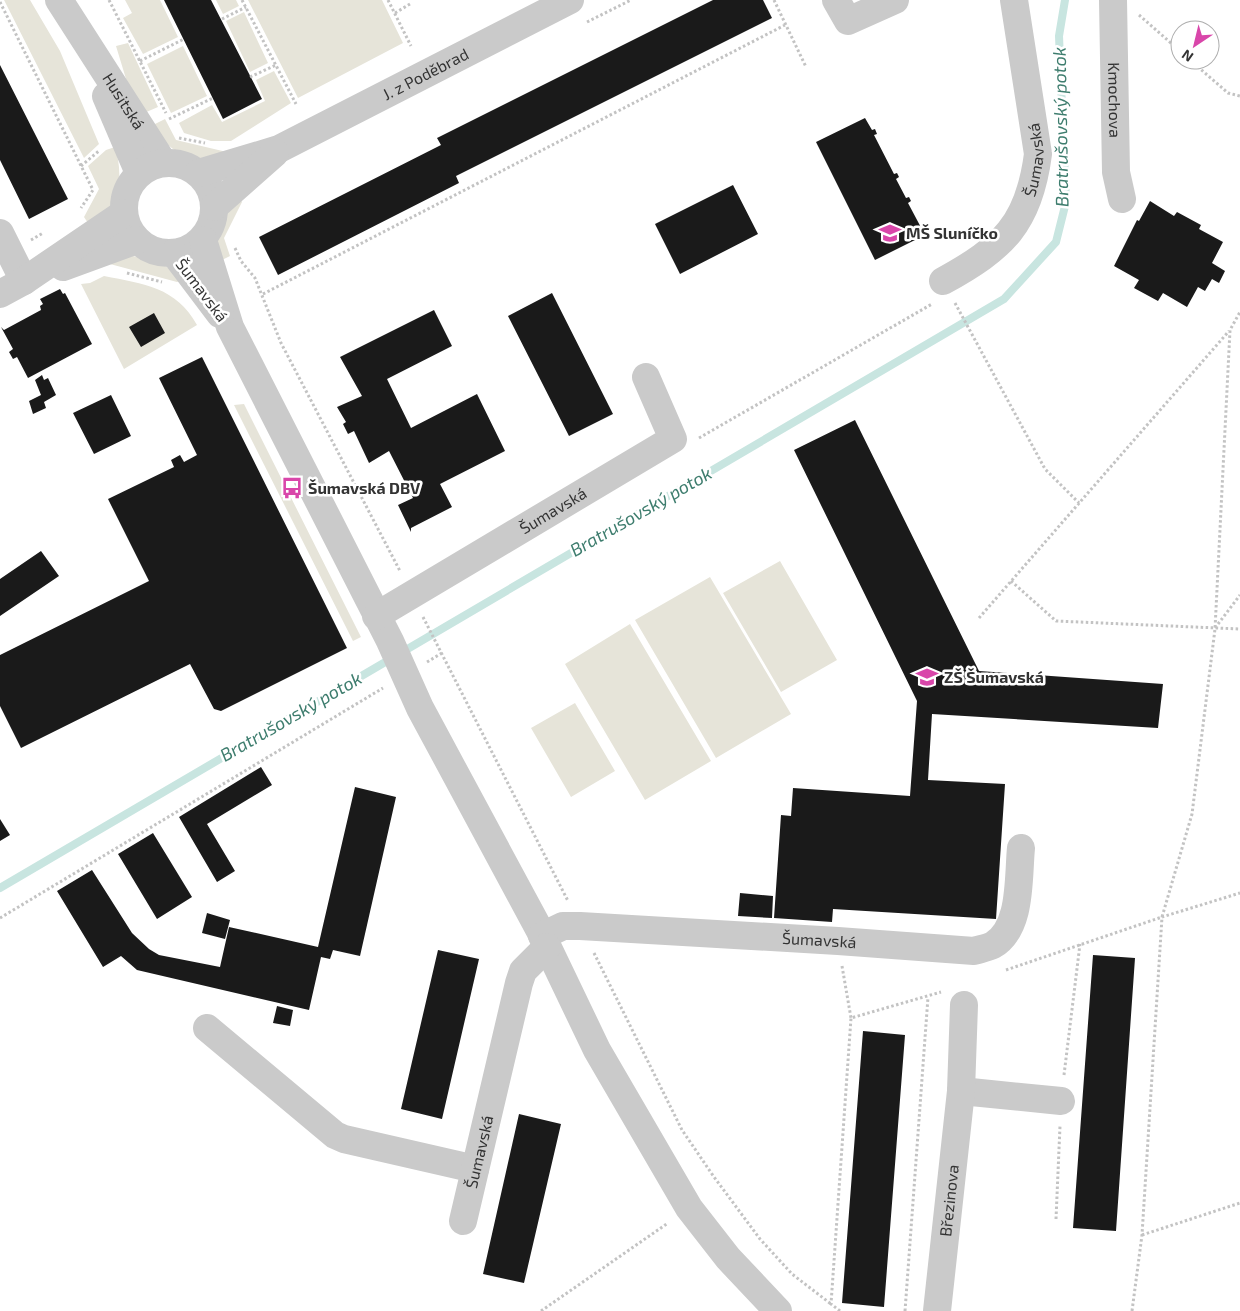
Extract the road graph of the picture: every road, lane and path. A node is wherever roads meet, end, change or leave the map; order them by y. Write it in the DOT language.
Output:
graph roads {
  1 [pos="59,0"];
  2 [pos="68,0"];
  3 [pos="110,0"];
  4 [pos="242,0"];
  5 [pos="388,0"];
  6 [pos="570,0"];
  7 [pos="631,0"];
  8 [pos="774,0"];
  9 [pos="836,0"];
  10 [pos="895,0"];
  11 [pos="1014,0"];
  12 [pos="0,2"];
  13 [pos="410,4"];
  14 [pos="1124,6"];
  15 [pos="246,7"];
  16 [pos="395,13"];
  17 [pos="222,19"];
  18 [pos="786,24"];
  19 [pos="579,26"];
  20 [pos="184,39"];
  21 [pos="84,40"];
  22 [pos="1170,43"];
  23 [pos="411,46"];
  24 [pos="140,61"];
  25 [pos="276,65"];
  26 [pos="806,67"];
  27 [pos="1202,70"];
  28 [pos="250,78"];
  29 [pos="1240,96"];
  30 [pos="213,98"];
  31 [pos="296,104"];
  32 [pos="169,120"];
  33 [pos="172,126"];
  34 [pos="176,132"];
  35 [pos="108,144"];
  36 [pos="208,144"];
  37 [pos="279,149"];
  38 [pos="163,162"];
  39 [pos="82,166"];
  40 [pos="139,173"];
  41 [pos="199,173"];
  42 [pos="1122,199"];
  43 [pos="214,207"];
  44 [pos="80,209"];
  45 [pos="124,213"];
  46 [pos="49,230"];
  47 [pos="137,240"];
  48 [pos="203,240"];
  49 [pos="4,242"];
  50 [pos="233,244"];
  51 [pos="174,253"];
  52 [pos="124,272"];
  53 [pos="943,280"];
  54 [pos="24,281"];
  55 [pos="168,284"];
  56 [pos="0,294"];
  57 [pos="263,294"];
  58 [pos="957,307"];
  59 [pos="1240,312"];
  60 [pos="230,327"];
  61 [pos="1230,330"];
  62 [pos="646,377"];
  63 [pos="1079,503"];
  64 [pos="1011,581"];
  65 [pos="412,594"];
  66 [pos="1240,595"];
  67 [pos="376,616"];
  68 [pos="979,618"];
  69 [pos="424,619"];
  70 [pos="1215,628"];
  71 [pos="1240,629"];
  72 [pos="397,675"];
  73 [pos="1021,848"];
  74 [pos="1240,893"];
  75 [pos="1162,917"];
  76 [pos="0,918"];
  77 [pos="580,926"];
  78 [pos="838,941"];
  79 [pos="545,942"];
  80 [pos="1001,972"];
  81 [pos="928,997"];
  82 [pos="956,998"];
  83 [pos="850,1018"];
  84 [pos="207,1028"];
  85 [pos="960,1091"];
  86 [pos="1061,1101"];
  87 [pos="475,1170"];
  88 [pos="1240,1203"];
  89 [pos="689,1208"];
  90 [pos="463,1221"];
  91 [pos="1142,1235"];
  92 [pos="831,1304"];
  93 [pos="541,1311"];
  94 [pos="778,1311"];
  95 [pos="840,1311"];
  96 [pos="905,1311"];
  97 [pos="937,1311"];
  98 [pos="1132,1311"];
  1 -- 21 [label="street, Husitská"];
  2 -- 21 [label="street, Husitská"];
  3 -- 24 [label="path"];
  4 -- 15 [label="path"];
  5 -- 16 [label="path"];
  6 -- 37 [label="street, J. z Poděbrad"];
  7 -- 19 [label="path"];
  8 -- 18 [label="path"];
  9 -- 10 [label="street"];
  11 -- 53 [label="street, Šumavská"];
  12 -- 39 [label="path"];
  13 -- 16 [label="path"];
  14 -- 22 [label="path"];
  14 -- 42 [label="street, Kmochova"];
  15 -- 17 [label="path"];
  15 -- 25 [label="path"];
  16 -- 23 [label="path"];
  18 -- 26 [label="path"];
  18 -- 57 [label="path"];
  20 -- 24 [label="path"];
  21 -- 38 [label="street, Husitská"];
  21 -- 40 [label="street, Husitská"];
  24 -- 32 [label="path"];
  25 -- 28 [label="path"];
  25 -- 31 [label="path"];
  27 -- 29 [label="path"];
  30 -- 32 [label="path"];
  32 -- 33 [label="path"];
  34 -- 36 [label="path"];
  35 -- 39 [label="path"];
  37 -- 41 [label="street, J. z Poděbrad"];
  37 -- 43 [label="street, J. z Poděbrad"];
  38 -- 40 [label="street"];
  38 -- 41 [label="street"];
  39 -- 44 [label="path"];
  40 -- 45 [label="street"];
  41 -- 43 [label="street"];
  43 -- 48 [label="street"];
  45 -- 47 [label="street"];
  45 -- 54 [label="street"];
  46 -- 49 [label="path"];
  47 -- 51 [label="street"];
  47 -- 54 [label="street"];
  48 -- 51 [label="street"];
  48 -- 60 [label="street, Šumavská"];
  49 -- 54 [label="street"];
  50 -- 57 [label="path"];
  51 -- 60 [label="street, Šumavská"];
  52 -- 55 [label="path"];
  54 -- 56 [label="street"];
  57 -- 65 [label="path"];
  58 -- 63 [label="path"];
  59 -- 61 [label="path"];
  60 -- 67 [label="street, Šumavská"];
  61 -- 63 [label="path"];
  61 -- 70 [label="path"];
  62 -- 65 [label="street, Šumavská"];
  63 -- 64 [label="path"];
  64 -- 68 [label="path"];
  64 -- 70 [label="path"];
  65 -- 67 [label="street, Šumavská"];
  66 -- 70 [label="path"];
  67 -- 72 [label="street, Šumavská"];
  69 -- 77 [label="path"];
  70 -- 71 [label="path"];
  70 -- 75 [label="path"];
  72 -- 76 [label="path"];
  72 -- 79 [label="street, Šumavská"];
  73 -- 78 [label="street, Šumavská"];
  74 -- 75 [label="path"];
  75 -- 80 [label="path"];
  75 -- 91 [label="path"];
  77 -- 78 [label="street, Šumavská"];
  77 -- 79 [label="street, Šumavská"];
  77 -- 92 [label="path"];
  78 -- 83 [label="path"];
  79 -- 87 [label="street, Šumavská"];
  79 -- 89 [label="street, Šumavská"];
  81 -- 82 [label="path"];
  81 -- 83 [label="path"];
  81 -- 96 [label="path"];
  82 -- 85 [label="street, Březinova"];
  83 -- 92 [label="path"];
  84 -- 87 [label="street"];
  85 -- 86 [label="street"];
  85 -- 97 [label="street, Březinova"];
  87 -- 90 [label="street, Šumavská"];
  88 -- 91 [label="path"];
  89 -- 93 [label="path"];
  89 -- 94 [label="street, Šumavská"];
  91 -- 98 [label="path"];
  92 -- 95 [label="path"];
}
